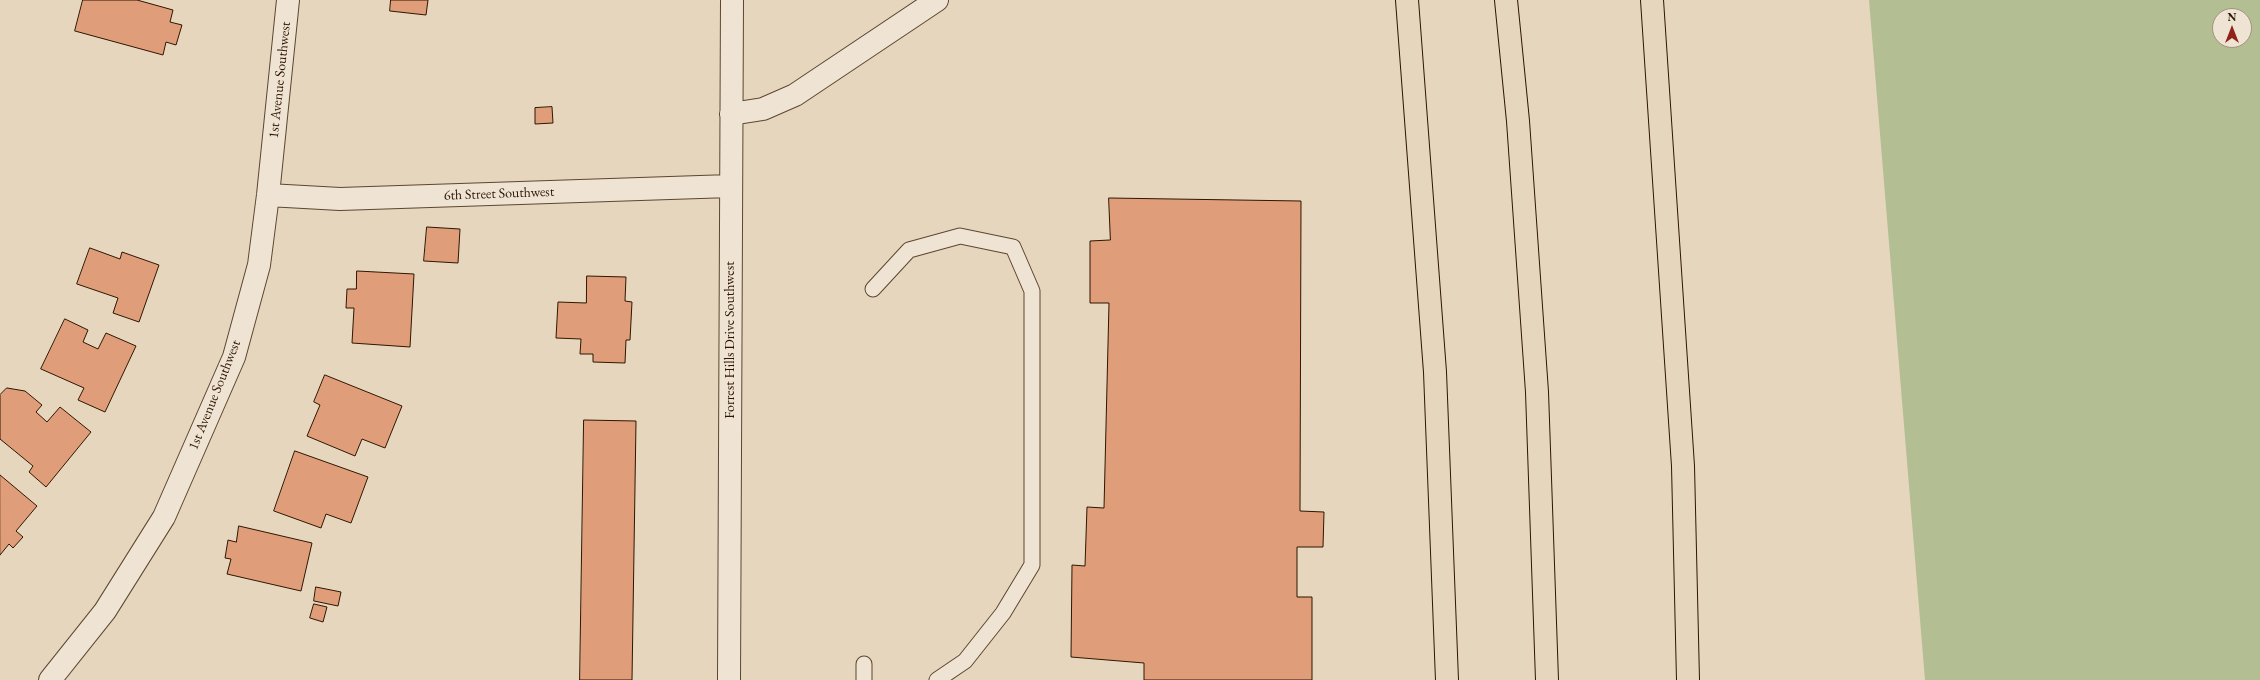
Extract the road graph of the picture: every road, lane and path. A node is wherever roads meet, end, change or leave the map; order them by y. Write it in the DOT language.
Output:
graph roads {
  1 [pos="288,0"];
  2 [pos="732,0"];
  3 [pos="937,0"];
  4 [pos="1407,0"];
  5 [pos="1506,0"];
  6 [pos="1652,0"];
  7 [pos="731,114"];
  8 [pos="730,186"];
  9 [pos="268,194"];
  10 [pos="873,289"];
  11 [pos="864,664"];
  12 [pos="50,680"];
  13 [pos="729,680"];
  14 [pos="864,680"];
  15 [pos="938,680"];
  16 [pos="1447,680"];
  17 [pos="1547,680"];
  18 [pos="1688,680"];
  1 -- 9 [label="street, 1st Avenue Southwest"];
  2 -- 7 [label="street, Forrest Hills Drive Southwest"];
  3 -- 7 [label="street"];
  4 -- 16 [label="highway"];
  5 -- 17 [label="highway"];
  6 -- 18 [label="highway"];
  7 -- 8 [label="street, Forrest Hills Drive Southwest"];
  8 -- 9 [label="street, 6th Street Southwest"];
  8 -- 13 [label="street, Forrest Hills Drive Southwest"];
  9 -- 12 [label="street, 1st Avenue Southwest"];
  10 -- 15 [label="lane"];
  11 -- 14 [label="lane"];
}
